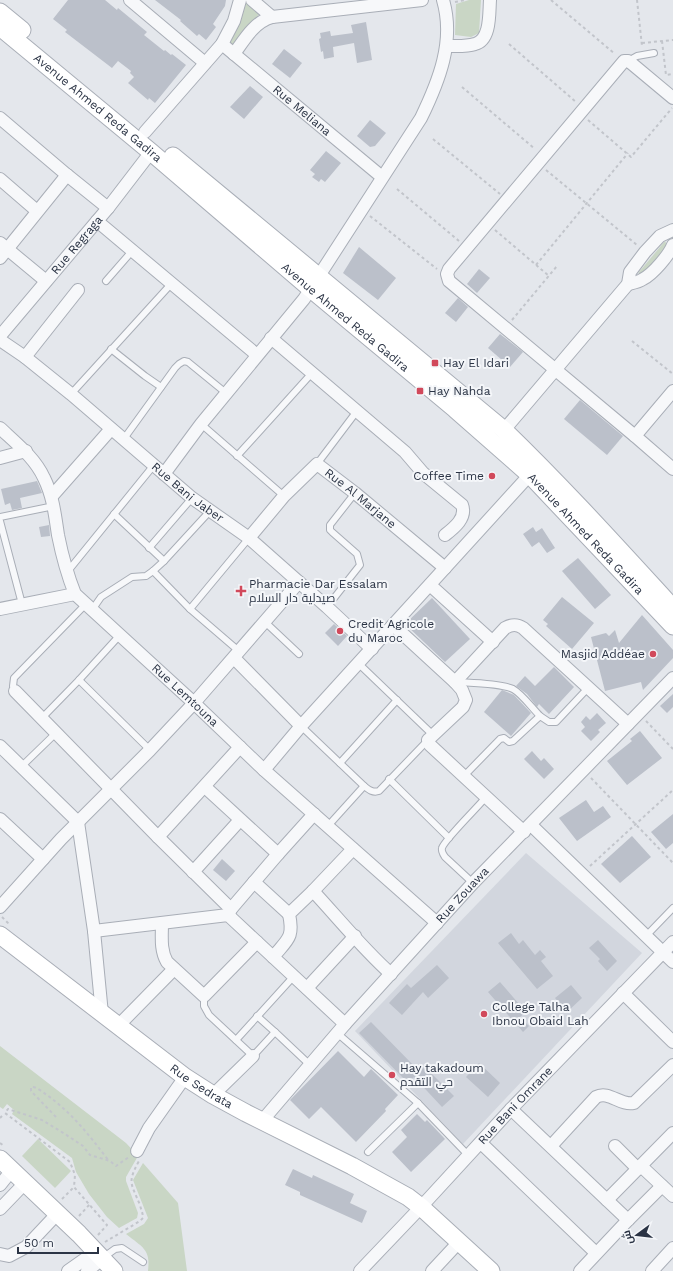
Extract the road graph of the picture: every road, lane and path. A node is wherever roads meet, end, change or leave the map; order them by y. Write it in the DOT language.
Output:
graph roads {
  1 [pos="130,0"];
  2 [pos="240,0"];
  3 [pos="252,0"];
  4 [pos="422,0"];
  5 [pos="464,0"];
  6 [pos="490,0"];
  7 [pos="551,0"];
  8 [pos="637,0"];
  9 [pos="448,1"];
  10 [pos="349,4"];
  11 [pos="272,17"];
  12 [pos="1,19"];
  13 [pos="673,40"];
  14 [pos="662,41"];
  15 [pos="642,43"];
  16 [pos="222,44"];
  17 [pos="509,44"];
  18 [pos="447,46"];
  19 [pos="654,53"];
  20 [pos="234,54"];
  21 [pos="643,54"];
  22 [pos="626,61"];
  23 [pos="205,63"];
  24 [pos="673,74"];
  25 [pos="462,87"];
  26 [pos="673,98"];
  27 [pos="673,107"];
  28 [pos="581,111"];
  29 [pos="0,118"];
  30 [pos="145,132"];
  31 [pos="433,139"];
  32 [pos="151,152"];
  33 [pos="628,153"];
  34 [pos="541,159"];
  35 [pos="67,175"];
  36 [pos="382,177"];
  37 [pos="0,179"];
  38 [pos="397,189"];
  39 [pos="507,200"];
  40 [pos="586,203"];
  41 [pos="108,208"];
  42 [pos="37,211"];
  43 [pos="369,216"];
  44 [pos="97,221"];
  45 [pos="487,223"];
  46 [pos="673,230"];
  47 [pos="457,239"];
  48 [pos="673,245"];
  49 [pos="4,246"];
  50 [pos="133,250"];
  51 [pos="645,252"];
  52 [pos="0,258"];
  53 [pos="536,265"];
  54 [pos="557,266"];
  55 [pos="447,276"];
  56 [pos="549,276"];
  57 [pos="46,281"];
  58 [pos="106,281"];
  59 [pos="315,282"];
  60 [pos="172,283"];
  61 [pos="628,284"];
  62 [pos="78,290"];
  63 [pos="505,328"];
  64 [pos="0,336"];
  65 [pos="271,338"];
  66 [pos="0,340"];
  67 [pos="632,341"];
  68 [pos="111,349"];
  69 [pos="257,356"];
  70 [pos="25,357"];
  71 [pos="555,370"];
  72 [pos="312,373"];
  73 [pos="673,374"];
  74 [pos="161,387"];
  75 [pos="673,391"];
  76 [pos="226,393"];
  77 [pos="71,394"];
  78 [pos="357,411"];
  79 [pos="201,424"];
  80 [pos="0,428"];
  81 [pos="111,429"];
  82 [pos="504,430"];
  83 [pos="635,436"];
  84 [pos="123,440"];
  85 [pos="26,451"];
  86 [pos="237,456"];
  87 [pos="0,458"];
  88 [pos="317,464"];
  89 [pos="154,465"];
  90 [pos="673,469"];
  91 [pos="535,470"];
  92 [pos="164,474"];
  93 [pos="355,493"];
  94 [pos="284,496"];
  95 [pos="192,498"];
  96 [pos="53,501"];
  97 [pos="210,511"];
  98 [pos="114,514"];
  99 [pos="0,517"];
  100 [pos="0,521"];
  101 [pos="445,535"];
  102 [pos="248,538"];
  103 [pos="149,548"];
  104 [pos="164,561"];
  105 [pos="445,568"];
  106 [pos="153,571"];
  107 [pos="66,572"];
  108 [pos="299,582"];
  109 [pos="430,585"];
  110 [pos="75,594"];
  111 [pos="22,604"];
  112 [pos="89,607"];
  113 [pos="327,607"];
  114 [pos="673,608"];
  115 [pos="0,609"];
  116 [pos="190,609"];
  117 [pos="265,622"];
  118 [pos="393,626"];
  119 [pos="673,626"];
  120 [pos="120,635"];
  121 [pos="493,642"];
  122 [pos="372,649"];
  123 [pos="299,654"];
  124 [pos="237,655"];
  125 [pos="359,664"];
  126 [pos="673,678"];
  127 [pos="80,680"];
  128 [pos="455,682"];
  129 [pos="588,688"];
  130 [pos="15,691"];
  131 [pos="397,700"];
  132 [pos="194,703"];
  133 [pos="638,713"];
  134 [pos="540,716"];
  135 [pos="42,719"];
  136 [pos="628,724"];
  137 [pos="301,726"];
  138 [pos="56,733"];
  139 [pos="431,738"];
  140 [pos="240,747"];
  141 [pos="673,749"];
  142 [pos="150,750"];
  143 [pos="2,751"];
  144 [pos="340,763"];
  145 [pos="22,766"];
  146 [pos="264,770"];
  147 [pos="583,770"];
  148 [pos="464,776"];
  149 [pos="389,779"];
  150 [pos="364,786"];
  151 [pos="204,787"];
  152 [pos="112,789"];
  153 [pos="673,790"];
  154 [pos="486,797"];
  155 [pos="314,814"];
  156 [pos="240,820"];
  157 [pos="78,822"];
  158 [pos="636,824"];
  159 [pos="2,826"];
  160 [pos="327,827"];
  161 [pos="528,829"];
  162 [pos="158,837"];
  163 [pos="449,838"];
  164 [pos="353,849"];
  165 [pos="278,854"];
  166 [pos="43,859"];
  167 [pos="673,863"];
  168 [pos="193,872"];
  169 [pos="581,874"];
  170 [pos="254,882"];
  171 [pos="473,883"];
  172 [pos="313,892"];
  173 [pos="0,906"];
  174 [pos="673,908"];
  175 [pos="229,912"];
  176 [pos="289,914"];
  177 [pos="162,923"];
  178 [pos="437,923"];
  179 [pos="94,931"];
  180 [pos="0,935"];
  181 [pos="355,936"];
  182 [pos="646,936"];
  183 [pos="257,942"];
  184 [pos="673,942"];
  185 [pos="663,952"];
  186 [pos="274,956"];
  187 [pos="673,962"];
  188 [pos="174,969"];
  189 [pos="391,974"];
  190 [pos="294,976"];
  191 [pos="308,988"];
  192 [pos="623,993"];
  193 [pos="204,996"];
  194 [pos="102,1014"];
  195 [pos="257,1016"];
  196 [pos="118,1026"];
  197 [pos="341,1029"];
  198 [pos="275,1032"];
  199 [pos="236,1040"];
  200 [pos="673,1042"];
  201 [pos="253,1056"];
  202 [pos="310,1065"];
  203 [pos="673,1065"];
  204 [pos="185,1077"];
  205 [pos="213,1095"];
  206 [pos="418,1103"];
  207 [pos="511,1109"];
  208 [pos="56,1117"];
  209 [pos="262,1121"];
  210 [pos="673,1133"];
  211 [pos="481,1143"];
  212 [pos="551,1146"];
  213 [pos="615,1146"];
  214 [pos="368,1152"];
  215 [pos="138,1156"];
  216 [pos="469,1156"];
  217 [pos="110,1162"];
  218 [pos="6,1164"];
  219 [pos="639,1167"];
  220 [pos="25,1182"];
  221 [pos="0,1185"];
  222 [pos="662,1186"];
  223 [pos="74,1187"];
  224 [pos="673,1196"];
  225 [pos="607,1200"];
  226 [pos="90,1204"];
  227 [pos="59,1207"];
  228 [pos="421,1207"];
  229 [pos="0,1209"];
  230 [pos="78,1217"];
  231 [pos="628,1220"];
  232 [pos="458,1242"];
  233 [pos="100,1247"];
  234 [pos="673,1248"];
  235 [pos="596,1253"];
  236 [pos="0,1254"];
  237 [pos="143,1262"];
  238 [pos="68,1271"];
  239 [pos="86,1271"];
  240 [pos="114,1271"];
  241 [pos="360,1271"];
  242 [pos="432,1271"];
  243 [pos="491,1271"];
  244 [pos="580,1271"];
  245 [pos="652,1271"];
  1 -- 23 [label="street"];
  2 -- 16 [label="street"];
  3 -- 11 [label="street"];
  4 -- 10 [label="street"];
  5 -- 9 [label="path"];
  6 -- 18 [label="street"];
  7 -- 22 [label="path"];
  8 -- 15 [label="path"];
  9 -- 18 [label="street"];
  10 -- 11 [label="street"];
  11 -- 20 [label="street"];
  12 -- 30 [label="main road, Avenue Ahmed Reda Gadira"];
  12 -- 32 [label="main road, Avenue Ahmed Reda Gadira"];
  13 -- 14 [label="path"];
  14 -- 15 [label="path"];
  14 -- 24 [label="path"];
  15 -- 21 [label="path"];
  16 -- 20 [label="street, Rue Meliana"];
  16 -- 23 [label="street"];
  17 -- 28 [label="path"];
  18 -- 36 [label="street"];
  19 -- 21 [label="lane"];
  20 -- 36 [label="street, Rue Meliana"];
  21 -- 22 [label="lane"];
  22 -- 26 [label="street"];
  22 -- 28 [label="street"];
  23 -- 30 [label="street"];
  25 -- 34 [label="path"];
  27 -- 33 [label="path"];
  28 -- 33 [label="path"];
  28 -- 34 [label="street"];
  29 -- 35 [label="street"];
  30 -- 59 [label="main road, Avenue Ahmed Reda Gadira"];
  31 -- 39 [label="path"];
  32 -- 41 [label="street, Rue Regraga"];
  32 -- 59 [label="main road, Avenue Ahmed Reda Gadira"];
  33 -- 40 [label="path"];
  34 -- 39 [label="street"];
  34 -- 40 [label="path"];
  35 -- 41 [label="street"];
  35 -- 42 [label="street"];
  36 -- 59 [label="street"];
  37 -- 42 [label="street"];
  38 -- 47 [label="path"];
  39 -- 45 [label="street"];
  40 -- 51 [label="path"];
  40 -- 53 [label="path"];
  41 -- 44 [label="street, Rue Regraga"];
  42 -- 49 [label="street"];
  43 -- 55 [label="path"];
  44 -- 50 [label="street"];
  44 -- 57 [label="street, Rue Regraga"];
  45 -- 53 [label="path"];
  45 -- 55 [label="street"];
  46 -- 51 [label="street"];
  48 -- 61 [label="street"];
  49 -- 52 [label="street"];
  49 -- 57 [label="street"];
  50 -- 58 [label="lane"];
  50 -- 60 [label="street"];
  51 -- 61 [label="street"];
  53 -- 56 [label="path"];
  54 -- 56 [label="path"];
  55 -- 63 [label="street"];
  56 -- 63 [label="path"];
  57 -- 64 [label="street, Rue Regraga"];
  59 -- 65 [label="street"];
  59 -- 82 [label="main road, Avenue Ahmed Reda Gadira"];
  59 -- 91 [label="main road, Avenue Ahmed Reda Gadira"];
  60 -- 68 [label="lane"];
  60 -- 69 [label="street"];
  61 -- 71 [label="street"];
  62 -- 70 [label="street"];
  63 -- 71 [label="street"];
  65 -- 69 [label="street"];
  65 -- 72 [label="street"];
  66 -- 70 [label="street, Rue Bani Jaber"];
  67 -- 73 [label="path"];
  68 -- 74 [label="lane"];
  68 -- 77 [label="lane"];
  69 -- 76 [label="street"];
  70 -- 77 [label="street, Rue Bani Jaber"];
  71 -- 82 [label="street"];
  71 -- 83 [label="street"];
  72 -- 78 [label="street"];
  72 -- 86 [label="lane"];
  74 -- 76 [label="lane"];
  74 -- 84 [label="lane"];
  75 -- 83 [label="street"];
  76 -- 79 [label="street"];
  77 -- 81 [label="street, Rue Bani Jaber"];
  78 -- 88 [label="lane"];
  78 -- 101 [label="street"];
  79 -- 86 [label="lane"];
  79 -- 92 [label="street"];
  80 -- 85 [label="street, Rue Lemtouna"];
  81 -- 84 [label="street, Rue Bani Jaber"];
  81 -- 96 [label="street"];
  82 -- 91 [label="main road, Avenue Ahmed Reda Gadira"];
  83 -- 90 [label="street"];
  84 -- 89 [label="street, Rue Bani Jaber"];
  85 -- 87 [label="street"];
  85 -- 96 [label="street, Rue Lemtouna"];
  86 -- 94 [label="lane"];
  88 -- 93 [label="street, Rue Al Marjane"];
  88 -- 94 [label="street, Rue Al Marjane"];
  89 -- 92 [label="street, Rue Bani Jaber"];
  89 -- 98 [label="lane"];
  91 -- 105 [label="street"];
  91 -- 114 [label="main road, Avenue Ahmed Reda Gadira"];
  91 -- 119 [label="main road, Avenue Ahmed Reda Gadira"];
  92 -- 95 [label="street, Rue Bani Jaber"];
  93 -- 105 [label="street, Rue Al Marjane"];
  93 -- 113 [label="lane"];
  94 -- 102 [label="street, Rue Al Marjane"];
  95 -- 97 [label="street, Rue Bani Jaber"];
  95 -- 103 [label="lane"];
  96 -- 99 [label="lane"];
  96 -- 107 [label="street, Rue Lemtouna"];
  97 -- 102 [label="street, Rue Bani Jaber"];
  97 -- 104 [label="lane"];
  98 -- 103 [label="lane"];
  98 -- 107 [label="lane"];
  100 -- 111 [label="lane"];
  102 -- 108 [label="street, Rue Bani Jaber"];
  102 -- 116 [label="lane"];
  103 -- 104 [label="lane"];
  104 -- 106 [label="lane"];
  105 -- 109 [label="street"];
  106 -- 112 [label="lane"];
  106 -- 116 [label="lane"];
  107 -- 110 [label="street, Rue Lemtouna"];
  108 -- 113 [label="street, Rue Bani Jaber"];
  108 -- 117 [label="street"];
  109 -- 118 [label="street"];
  109 -- 121 [label="street"];
  110 -- 111 [label="street"];
  110 -- 112 [label="street, Rue Lemtouna"];
  111 -- 115 [label="street"];
  112 -- 120 [label="street, Rue Lemtouna"];
  112 -- 130 [label="lane"];
  113 -- 122 [label="street, Rue Bani Jaber"];
  116 -- 124 [label="lane"];
  117 -- 123 [label="lane"];
  117 -- 124 [label="street"];
  118 -- 122 [label="street"];
  118 -- 128 [label="street"];
  120 -- 127 [label="lane"];
  120 -- 132 [label="street, Rue Lemtouna"];
  121 -- 128 [label="street"];
  121 -- 129 [label="street"];
  122 -- 125 [label="street"];
  124 -- 132 [label="street"];
  124 -- 137 [label="street"];
  125 -- 131 [label="lane"];
  125 -- 137 [label="street"];
  126 -- 133 [label="street, Rue Zouawa"];
  127 -- 135 [label="lane"];
  127 -- 142 [label="lane"];
  128 -- 134 [label="lane"];
  128 -- 139 [label="street"];
  129 -- 134 [label="lane"];
  129 -- 136 [label="street"];
  130 -- 135 [label="street"];
  131 -- 139 [label="lane"];
  131 -- 144 [label="lane"];
  132 -- 140 [label="street, Rue Lemtouna"];
  132 -- 142 [label="street"];
  133 -- 136 [label="street, Rue Zouawa"];
  133 -- 141 [label="path"];
  134 -- 148 [label="lane"];
  135 -- 138 [label="street"];
  136 -- 147 [label="street, Rue Zouawa"];
  137 -- 144 [label="lane"];
  137 -- 146 [label="street"];
  138 -- 145 [label="lane"];
  138 -- 152 [label="street"];
  139 -- 148 [label="street"];
  139 -- 149 [label="lane"];
  140 -- 146 [label="street, Rue Lemtouna"];
  140 -- 151 [label="street"];
  142 -- 152 [label="street"];
  143 -- 145 [label="street"];
  144 -- 150 [label="lane"];
  145 -- 157 [label="street"];
  146 -- 155 [label="street, Rue Lemtouna"];
  147 -- 158 [label="path"];
  147 -- 161 [label="street, Rue Zouawa"];
  148 -- 154 [label="street"];
  149 -- 150 [label="lane"];
  149 -- 163 [label="lane"];
  150 -- 160 [label="lane"];
  151 -- 156 [label="street"];
  151 -- 162 [label="street"];
  152 -- 157 [label="street"];
  152 -- 162 [label="street"];
  153 -- 158 [label="path"];
  154 -- 161 [label="street"];
  154 -- 163 [label="lane"];
  155 -- 160 [label="street, Rue Lemtouna"];
  155 -- 165 [label="street"];
  156 -- 165 [label="street"];
  156 -- 168 [label="street"];
  157 -- 166 [label="street"];
  157 -- 179 [label="street"];
  158 -- 167 [label="path"];
  158 -- 169 [label="path"];
  159 -- 166 [label="street"];
  160 -- 164 [label="street, Rue Lemtouna"];
  161 -- 169 [label="street"];
  161 -- 171 [label="street, Rue Zouawa"];
  162 -- 168 [label="street"];
  163 -- 171 [label="lane"];
  164 -- 172 [label="street"];
  164 -- 178 [label="street, Rue Lemtouna"];
  165 -- 170 [label="street"];
  166 -- 173 [label="street"];
  168 -- 175 [label="street"];
  169 -- 182 [label="street"];
  170 -- 175 [label="street"];
  170 -- 176 [label="street"];
  171 -- 178 [label="street, Rue Zouawa"];
  172 -- 176 [label="street"];
  172 -- 181 [label="street"];
  174 -- 182 [label="lane"];
  175 -- 177 [label="street"];
  175 -- 183 [label="street"];
  176 -- 186 [label="street"];
  177 -- 179 [label="street"];
  177 -- 188 [label="street"];
  178 -- 189 [label="street, Rue Zouawa"];
  179 -- 194 [label="street"];
  180 -- 194 [label="main road, Rue Sedrata"];
  181 -- 189 [label="street"];
  181 -- 191 [label="street"];
  182 -- 185 [label="street"];
  183 -- 186 [label="street"];
  183 -- 193 [label="street"];
  184 -- 185 [label="street, Rue Bani Omrane"];
  185 -- 187 [label="street"];
  185 -- 192 [label="street, Rue Bani Omrane"];
  186 -- 190 [label="street"];
  188 -- 193 [label="street"];
  188 -- 196 [label="street"];
  189 -- 197 [label="street, Rue Zouawa"];
  190 -- 191 [label="street"];
  190 -- 195 [label="lane"];
  191 -- 197 [label="street"];
  192 -- 200 [label="street"];
  192 -- 207 [label="street, Rue Bani Omrane"];
  193 -- 199 [label="lane"];
  194 -- 196 [label="main road, Rue Sedrata"];
  195 -- 198 [label="lane"];
  195 -- 199 [label="lane"];
  196 -- 204 [label="main road, Rue Sedrata"];
  197 -- 202 [label="street, Rue Zouawa"];
  197 -- 206 [label="lane"];
  198 -- 201 [label="lane"];
  198 -- 202 [label="lane"];
  199 -- 201 [label="lane"];
  201 -- 205 [label="street"];
  202 -- 209 [label="street, Rue Zouawa"];
  203 -- 212 [label="street"];
  204 -- 205 [label="main road, Rue Sedrata"];
  204 -- 215 [label="street"];
  205 -- 209 [label="main road, Rue Sedrata"];
  206 -- 214 [label="lane"];
  206 -- 216 [label="lane"];
  207 -- 211 [label="street, Rue Bani Omrane"];
  207 -- 212 [label="street"];
  208 -- 217 [label="path"];
  209 -- 228 [label="main road, Rue Sedrata"];
  210 -- 219 [label="street"];
  211 -- 216 [label="street, Rue Bani Omrane"];
  211 -- 235 [label="street"];
  212 -- 225 [label="street"];
  213 -- 219 [label="street"];
  215 -- 217 [label="path"];
  215 -- 233 [label="path"];
  216 -- 228 [label="street, Rue Bani Omrane"];
  217 -- 223 [label="path"];
  218 -- 220 [label="main road"];
  218 -- 221 [label="street"];
  219 -- 222 [label="street"];
  219 -- 225 [label="street"];
  220 -- 227 [label="main road"];
  220 -- 229 [label="street"];
  222 -- 224 [label="street"];
  222 -- 231 [label="street"];
  223 -- 226 [label="path"];
  223 -- 227 [label="path"];
  225 -- 231 [label="street"];
  226 -- 230 [label="path"];
  226 -- 233 [label="path"];
  227 -- 233 [label="main road"];
  227 -- 236 [label="street"];
  228 -- 232 [label="main road, Rue Sedrata"];
  228 -- 241 [label="street, Rue Bani Omrane"];
  231 -- 235 [label="street"];
  232 -- 242 [label="street"];
  232 -- 243 [label="main road, Rue Sedrata"];
  233 -- 237 [label="lane"];
  233 -- 238 [label="street"];
  233 -- 239 [label="street"];
  233 -- 240 [label="main road"];
  234 -- 245 [label="street"];
  235 -- 244 [label="street"];
}
